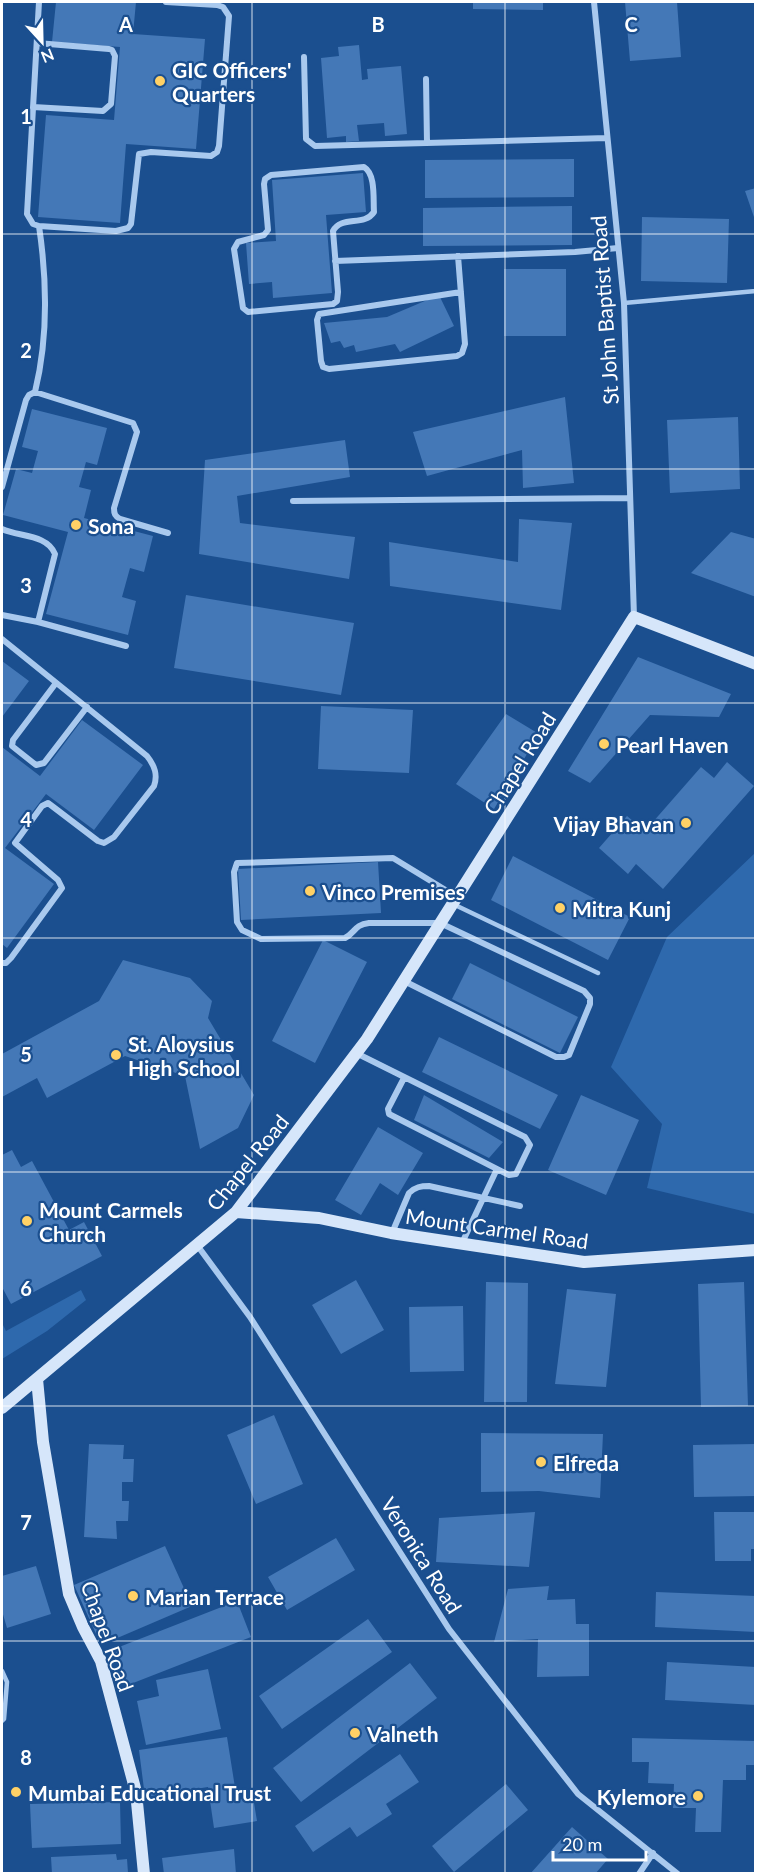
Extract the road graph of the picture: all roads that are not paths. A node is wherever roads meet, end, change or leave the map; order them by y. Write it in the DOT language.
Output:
graph roads {
  1 [pos="39,2"];
  2 [pos="166,2"];
  3 [pos="594,2"];
  4 [pos="37,43"];
  5 [pos="304,57"];
  6 [pos="426,79"];
  7 [pos="33,107"];
  8 [pos="607,138"];
  9 [pos="427,143"];
  10 [pos="39,226"];
  11 [pos="618,248"];
  12 [pos="458,256"];
  13 [pos="335,261"];
  14 [pos="756,291"];
  15 [pos="461,292"];
  16 [pos="624,303"];
  17 [pos="35,393"];
  18 [pos="2,487"];
  19 [pos="630,498"];
  20 [pos="293,501"];
  21 [pos="2,529"];
  22 [pos="168,533"];
  23 [pos="2,615"];
  24 [pos="634,617"];
  25 [pos="38,622"];
  26 [pos="2,639"];
  27 [pos="126,646"];
  28 [pos="756,664"];
  29 [pos="56,683"];
  30 [pos="87,707"];
  31 [pos="455,900"];
  32 [pos="440,923"];
  33 [pos="2,963"];
  34 [pos="598,973"];
  35 [pos="404,981"];
  36 [pos="356,1053"];
  37 [pos="404,1078"];
  38 [pos="497,1169"];
  39 [pos="483,1198"];
  40 [pos="520,1206"];
  41 [pos="236,1212"];
  42 [pos="391,1233"];
  43 [pos="462,1243"];
  44 [pos="197,1245"];
  45 [pos="756,1250"];
  46 [pos="37,1378"];
  47 [pos="2,1408"];
  48 [pos="2,1671"];
  49 [pos="2,1721"];
  50 [pos="654,1853"];
  51 [pos="144,1874"];
  52 [pos="639,1874"];
  53 [pos="678,1874"];
  1 -- 4 [label="street"];
  2 -- 10 [label="street"];
  3 -- 8 [label="street, St John Baptist Road"];
  4 -- 7 [label="street"];
  4 -- 7 [label="street"];
  5 -- 9 [label="street"];
  6 -- 9 [label="street"];
  7 -- 10 [label="street"];
  8 -- 9 [label="street"];
  8 -- 11 [label="street, St John Baptist Road"];
  10 -- 17 [label="street"];
  11 -- 12 [label="street"];
  11 -- 16 [label="street, St John Baptist Road"];
  12 -- 13 [label="street"];
  12 -- 15 [label="street"];
  13 -- 13 [label="street"];
  14 -- 16 [label="lane"];
  15 -- 15 [label="street"];
  16 -- 19 [label="street, St John Baptist Road"];
  17 -- 18 [label="street"];
  17 -- 22 [label="street"];
  19 -- 20 [label="street"];
  19 -- 24 [label="street, St John Baptist Road"];
  21 -- 25 [label="street"];
  23 -- 25 [label="street"];
  24 -- 28 [label="main road"];
  24 -- 31 [label="main road, Chapel Road"];
  25 -- 27 [label="street"];
  26 -- 29 [label="street"];
  29 -- 30 [label="street"];
  29 -- 30 [label="street"];
  30 -- 33 [label="street"];
  31 -- 32 [label="main road, Chapel Road"];
  31 -- 32 [label="street"];
  31 -- 34 [label="lane"];
  32 -- 35 [label="main road, Chapel Road"];
  32 -- 35 [label="street"];
  35 -- 36 [label="main road, Chapel Road"];
  36 -- 37 [label="street"];
  36 -- 41 [label="main road, Chapel Road"];
  37 -- 38 [label="street"];
  37 -- 38 [label="street"];
  38 -- 39 [label="street"];
  39 -- 40 [label="street"];
  39 -- 42 [label="street"];
  39 -- 43 [label="street"];
  41 -- 42 [label="main road, Mount Carmel Road"];
  41 -- 44 [label="main road, Chapel Road"];
  42 -- 43 [label="main road, Mount Carmel Road"];
  43 -- 45 [label="main road, Mount Carmel Road"];
  44 -- 46 [label="main road, Chapel Road"];
  44 -- 50 [label="street, Veronica Road"];
  46 -- 47 [label="main road"];
  46 -- 51 [label="main road, Chapel Road"];
  48 -- 49 [label="lane"];
  50 -- 52 [label="street"];
  50 -- 53 [label="street, Veronica Road"];
}
